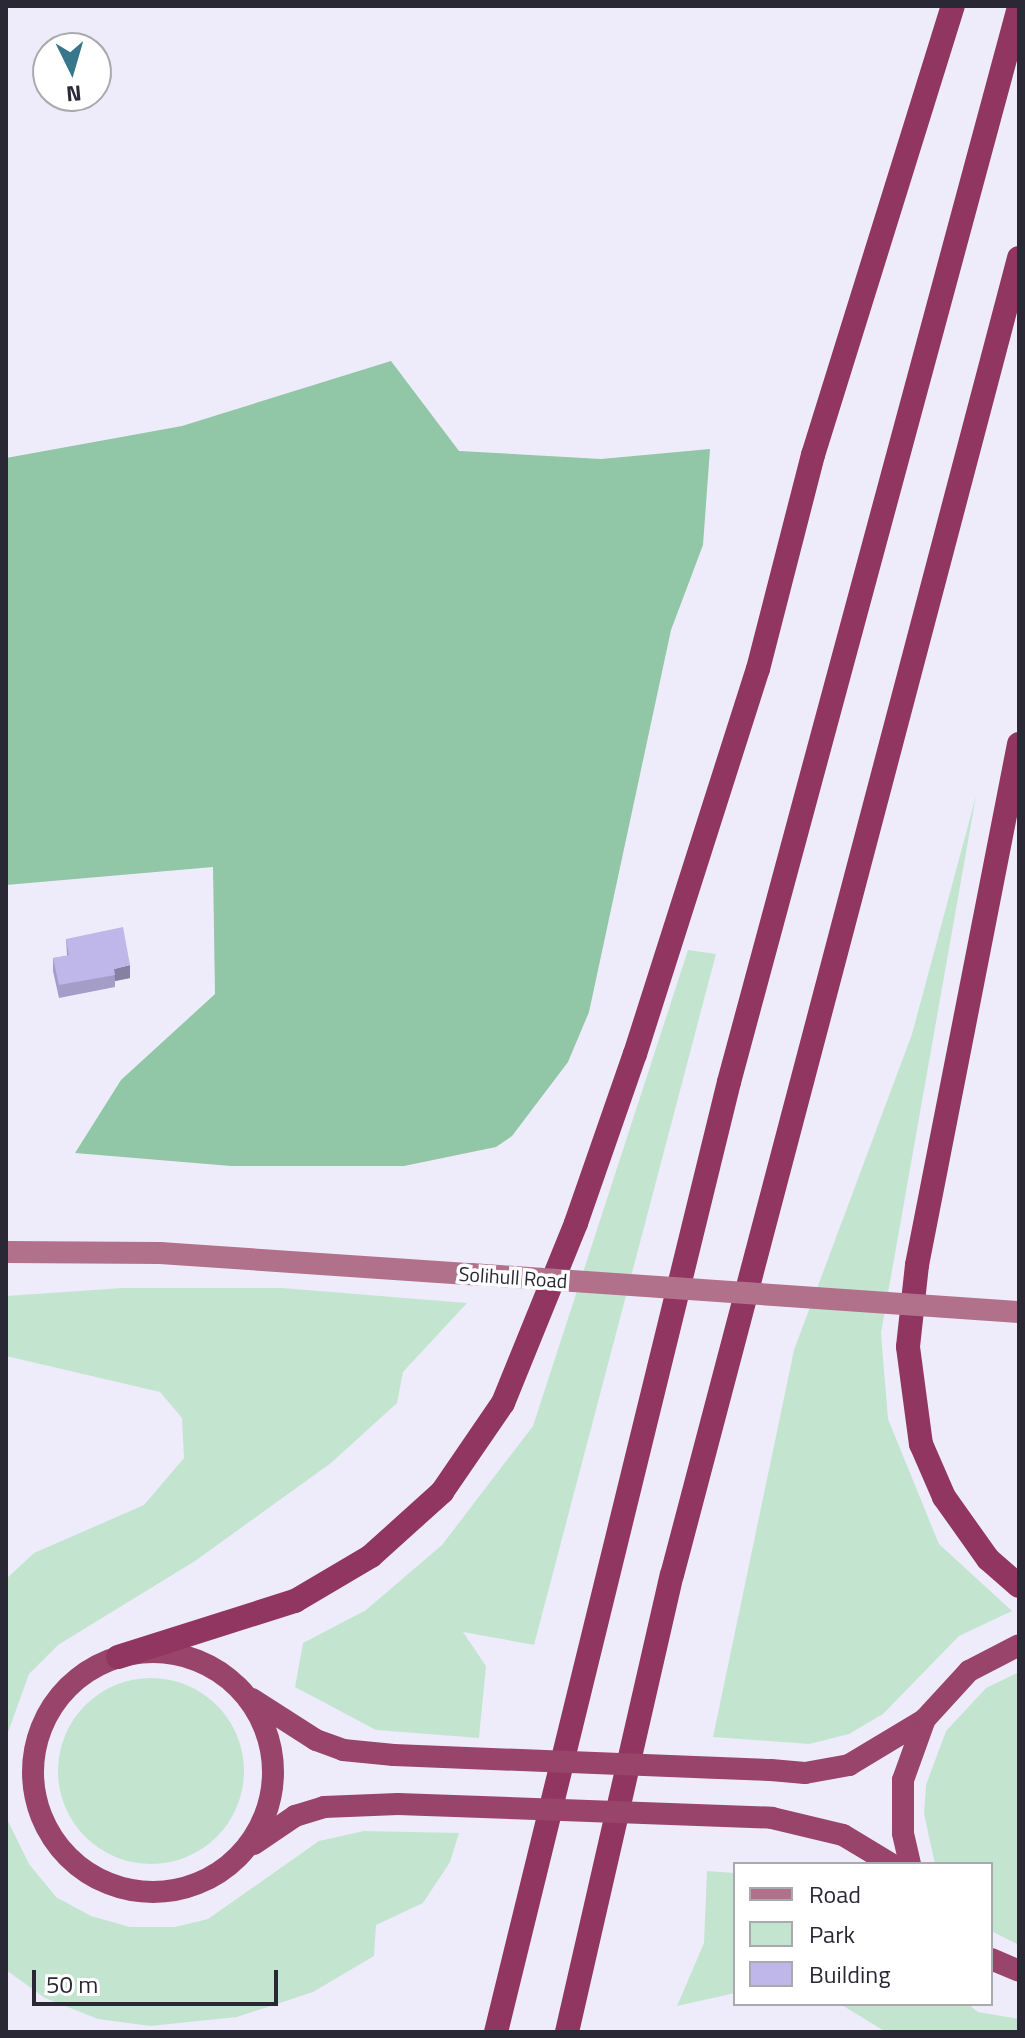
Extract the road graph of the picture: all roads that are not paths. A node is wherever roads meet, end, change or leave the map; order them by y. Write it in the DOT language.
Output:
graph roads {
  1 [pos="953,6"];
  2 [pos="1019,7"];
  3 [pos="1019,258"];
  4 [pos="1019,744"];
  5 [pos="6,1252"];
  6 [pos="1019,1312"];
  7 [pos="1019,1586"];
  8 [pos="1019,1645"];
  9 [pos="118,1657"];
  10 [pos="245,1694"];
  11 [pos="925,1719"];
  12 [pos="242,1853"];
  13 [pos="888,1862"];
  14 [pos="910,1862"];
  15 [pos="993,1960"];
  16 [pos="1019,1971"];
  17 [pos="496,2032"];
  18 [pos="567,2032"];
  1 -- 9 [label="highway"];
  2 -- 17 [label="highway"];
  3 -- 18 [label="highway"];
  4 -- 7 [label="highway"];
  5 -- 6 [label="main road, Solihull Road, bridge"];
  8 -- 11 [label="highway"];
  9 -- 10 [label="highway"];
  9 -- 12 [label="highway"];
  10 -- 11 [label="highway, bridge"];
  10 -- 12 [label="highway"];
  11 -- 14 [label="highway"];
  12 -- 13 [label="highway, bridge"];
  15 -- 16 [label="highway"];
}
